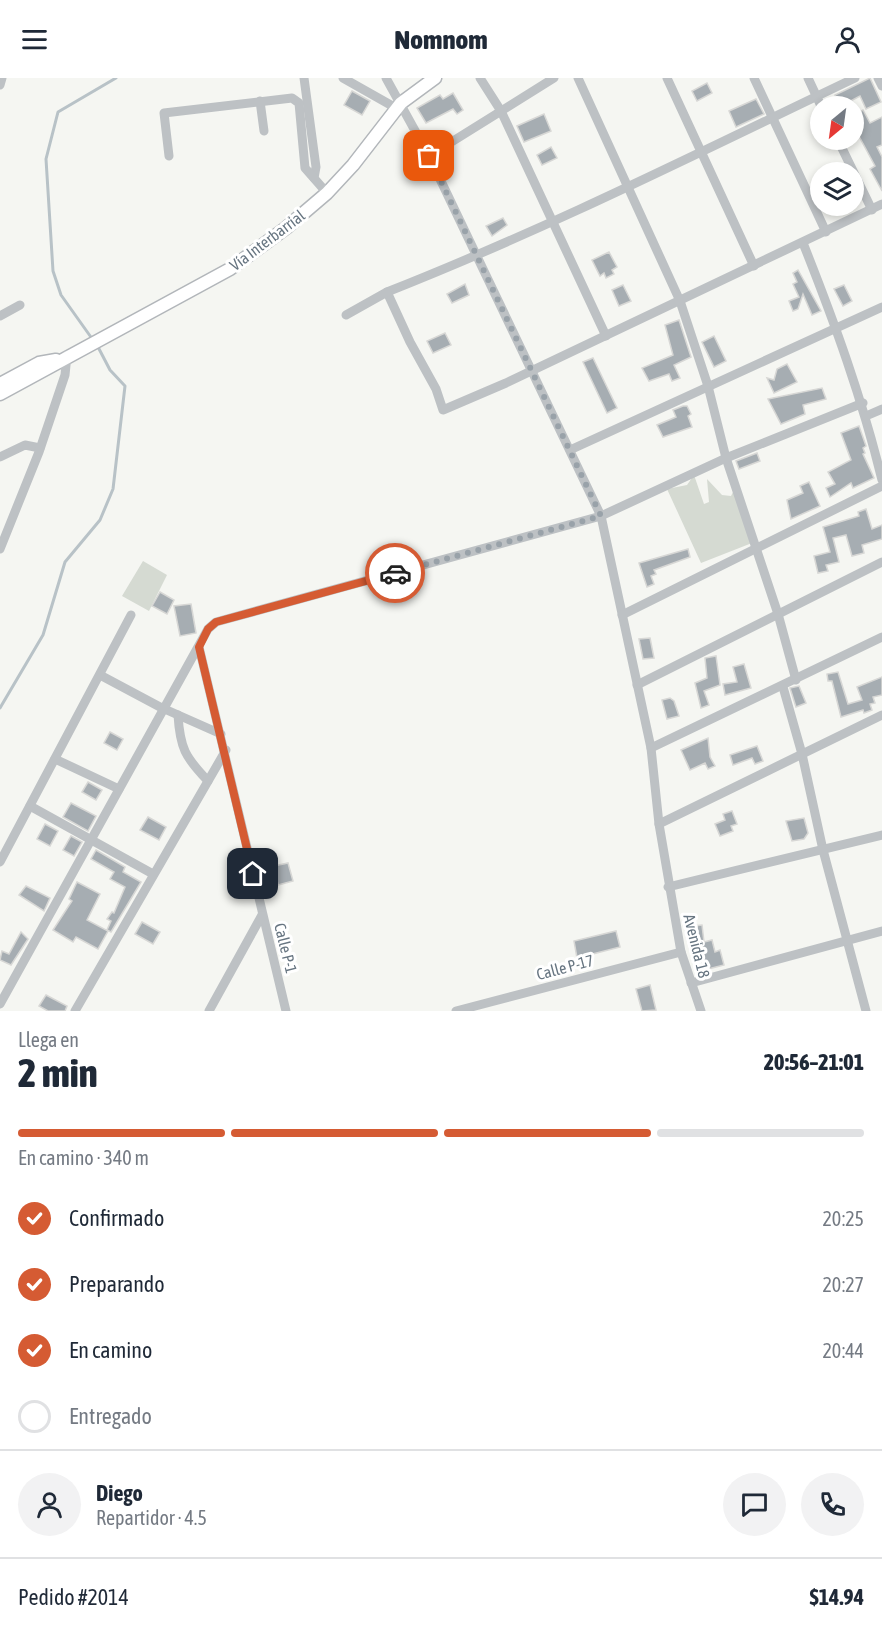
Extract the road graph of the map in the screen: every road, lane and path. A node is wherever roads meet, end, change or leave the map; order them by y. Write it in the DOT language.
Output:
graph roads {
  1 [pos="2,78"];
  2 [pos="304,78"];
  3 [pos="343,78"];
  4 [pos="386,78"];
  5 [pos="435,78"];
  6 [pos="480,78"];
  7 [pos="554,78"];
  8 [pos="578,78"];
  9 [pos="667,78"];
  10 [pos="754,78"];
  11 [pos="808,78"];
  12 [pos="855,78"];
  13 [pos="878,78"];
  14 [pos="0,85"];
  15 [pos="882,86"];
  16 [pos="816,96"];
  17 [pos="810,99"];
  18 [pos="260,101"];
  19 [pos="398,105"];
  20 [pos="501,111"];
  21 [pos="772,118"];
  22 [pos="264,131"];
  23 [pos="843,150"];
  24 [pos="702,153"];
  25 [pos="169,156"];
  26 [pos="429,156"];
  27 [pos="314,178"];
  28 [pos="628,187"];
  29 [pos="327,193"];
  30 [pos="882,204"];
  31 [pos="872,210"];
  32 [pos="553,222"];
  33 [pos="826,232"];
  34 [pos="802,243"];
  35 [pos="478,256"];
  36 [pos="754,266"];
  37 [pos="387,292"];
  38 [pos="680,301"];
  39 [pos="20,305"];
  40 [pos="882,307"];
  41 [pos="346,315"];
  42 [pos="0,316"];
  43 [pos="837,327"];
  44 [pos="606,336"];
  45 [pos="68,355"];
  46 [pos="532,370"];
  47 [pos="0,384"];
  48 [pos="708,386"];
  49 [pos="0,394"];
  50 [pos="863,404"];
  51 [pos="882,409"];
  52 [pos="866,416"];
  53 [pos="40,448"];
  54 [pos="570,450"];
  55 [pos="0,457"];
  56 [pos="726,458"];
  57 [pos="882,480"];
  58 [pos="882,486"];
  59 [pos="601,516"];
  60 [pos="0,547"];
  61 [pos="756,549"];
  62 [pos="882,562"];
  63 [pos="778,614"];
  64 [pos="131,615"];
  65 [pos="622,615"];
  66 [pos="882,637"];
  67 [pos="199,647"];
  68 [pos="100,675"];
  69 [pos="796,680"];
  70 [pos="637,685"];
  71 [pos="783,687"];
  72 [pos="164,709"];
  73 [pos="178,715"];
  74 [pos="882,715"];
  75 [pos="221,734"];
  76 [pos="651,748"];
  77 [pos="226,750"];
  78 [pos="802,754"];
  79 [pos="55,759"];
  80 [pos="208,781"];
  81 [pos="119,789"];
  82 [pos="30,806"];
  83 [pos="659,824"];
  84 [pos="882,835"];
  85 [pos="90,839"];
  86 [pos="823,850"];
  87 [pos="0,862"];
  88 [pos="153,874"];
  89 [pos="668,887"];
  90 [pos="262,915"];
  91 [pos="882,931"];
  92 [pos="847,939"];
  93 [pos="681,952"];
  94 [pos="690,983"];
  95 [pos="0,1004"];
  96 [pos="482,1008"];
  97 [pos="75,1011"];
  98 [pos="209,1011"];
  99 [pos="286,1011"];
  100 [pos="456,1011"];
  101 [pos="701,1011"];
  102 [pos="866,1011"];
  1 -- 14 [label="street"];
  2 -- 27 [label="street"];
  3 -- 19 [label="street"];
  4 -- 19 [label="street, Avenida 18"];
  5 -- 19 [label="main road, Vía Interbarrial"];
  6 -- 20 [label="street"];
  7 -- 20 [label="street"];
  8 -- 28 [label="street"];
  9 -- 24 [label="street"];
  10 -- 21 [label="street"];
  11 -- 16 [label="street"];
  12 -- 16 [label="street"];
  13 -- 15 [label="street"];
  17 -- 21 [label="street"];
  18 -- 22 [label="street"];
  18 -- 25 [label="street"];
  18 -- 27 [label="street"];
  19 -- 26 [label="street, Avenida 18"];
  19 -- 29 [label="main road, Vía Interbarrial"];
  20 -- 26 [label="street"];
  20 -- 32 [label="street"];
  21 -- 24 [label="street"];
  21 -- 33 [label="street"];
  23 -- 31 [label="street"];
  24 -- 28 [label="street"];
  24 -- 36 [label="street"];
  26 -- 35 [label="street, Avenida 18"];
  27 -- 29 [label="street"];
  28 -- 32 [label="street"];
  28 -- 38 [label="street"];
  29 -- 45 [label="main road, Vía Interbarrial"];
  30 -- 31 [label="street"];
  31 -- 33 [label="street"];
  32 -- 35 [label="street"];
  32 -- 44 [label="street"];
  33 -- 34 [label="street"];
  34 -- 36 [label="street"];
  34 -- 43 [label="street"];
  35 -- 37 [label="street"];
  35 -- 46 [label="street, Avenida 18"];
  36 -- 38 [label="street"];
  37 -- 41 [label="street"];
  37 -- 46 [label="street"];
  38 -- 44 [label="street"];
  38 -- 48 [label="street"];
  39 -- 42 [label="street"];
  40 -- 43 [label="street"];
  43 -- 48 [label="street"];
  43 -- 50 [label="street"];
  44 -- 46 [label="street"];
  45 -- 47 [label="main road, Vía Interbarrial"];
  45 -- 49 [label="main road, Vía Interbarrial"];
  45 -- 53 [label="street"];
  46 -- 54 [label="street, Avenida 18"];
  48 -- 54 [label="street"];
  48 -- 56 [label="street"];
  50 -- 52 [label="street"];
  50 -- 56 [label="street"];
  51 -- 52 [label="street"];
  52 -- 57 [label="street"];
  53 -- 55 [label="street"];
  53 -- 60 [label="street"];
  54 -- 59 [label="street, Avenida 18"];
  56 -- 59 [label="street"];
  56 -- 61 [label="street"];
  58 -- 61 [label="street"];
  59 -- 65 [label="street, Avenida 18"];
  59 -- 67 [label="street"];
  61 -- 63 [label="street"];
  61 -- 65 [label="street"];
  62 -- 63 [label="street"];
  63 -- 69 [label="street"];
  63 -- 70 [label="street"];
  64 -- 68 [label="street"];
  65 -- 70 [label="street, Avenida 18"];
  66 -- 69 [label="street"];
  67 -- 72 [label="street"];
  67 -- 75 [label="street, Calle P-1"];
  68 -- 72 [label="street"];
  68 -- 79 [label="street"];
  69 -- 71 [label="street"];
  70 -- 76 [label="street, Avenida 18"];
  71 -- 76 [label="street"];
  71 -- 78 [label="street"];
  72 -- 73 [label="street"];
  72 -- 81 [label="street"];
  73 -- 75 [label="street"];
  73 -- 80 [label="street"];
  74 -- 78 [label="street"];
  75 -- 77 [label="street, Calle P-1"];
  76 -- 83 [label="street, Avenida 18"];
  77 -- 80 [label="street"];
  77 -- 90 [label="street, Calle P-1"];
  78 -- 83 [label="street"];
  78 -- 86 [label="street"];
  79 -- 81 [label="street"];
  79 -- 82 [label="street"];
  80 -- 88 [label="street"];
  81 -- 85 [label="street"];
  82 -- 85 [label="street"];
  82 -- 87 [label="street"];
  83 -- 89 [label="street, Avenida 18"];
  84 -- 86 [label="street"];
  85 -- 88 [label="street"];
  85 -- 95 [label="street"];
  86 -- 89 [label="street"];
  86 -- 92 [label="street"];
  88 -- 97 [label="street"];
  89 -- 93 [label="street, Avenida 18"];
  90 -- 98 [label="street"];
  90 -- 99 [label="street, Calle P-1"];
  91 -- 92 [label="street"];
  92 -- 94 [label="street"];
  92 -- 102 [label="street"];
  93 -- 94 [label="street, Avenida 18"];
  93 -- 96 [label="street, Calle P-17"];
  94 -- 101 [label="street, Avenida 18"];
  96 -- 100 [label="street, Calle P-17"];
}
